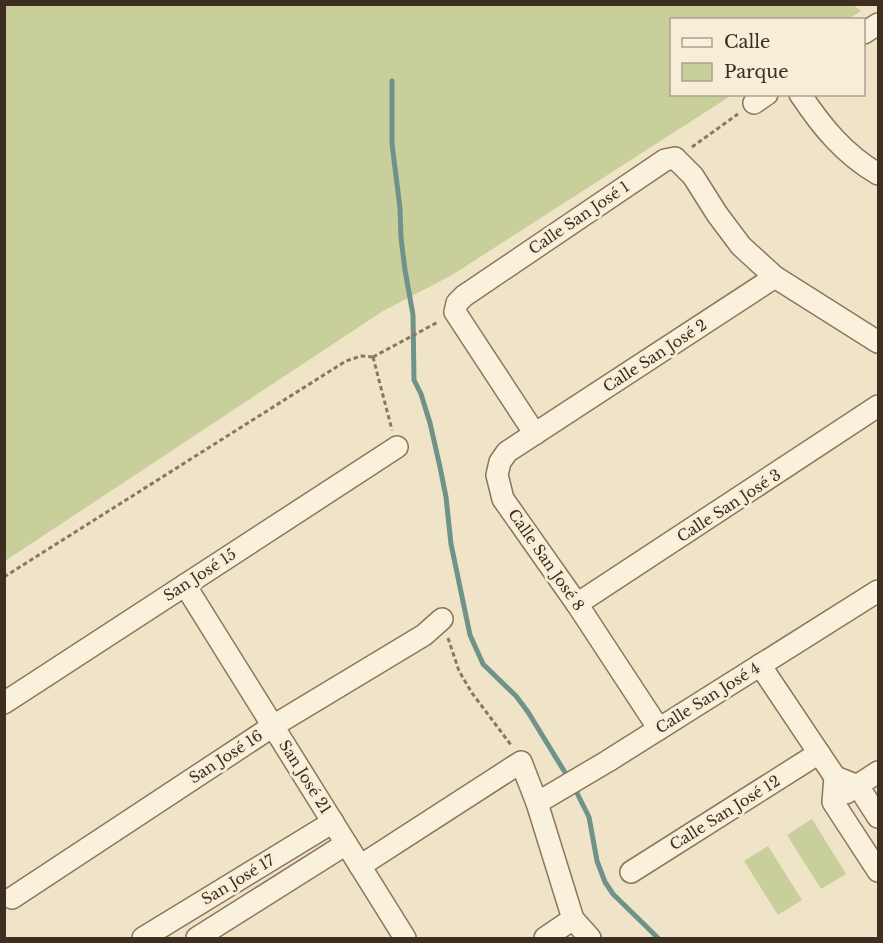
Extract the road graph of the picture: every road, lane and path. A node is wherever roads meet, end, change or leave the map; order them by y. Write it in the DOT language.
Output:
graph roads {
  1 [pos="879,24"];
  2 [pos="865,32"];
  3 [pos="801,96"];
  4 [pos="760,99"];
  5 [pos="675,158"];
  6 [pos="879,174"];
  7 [pos="775,277"];
  8 [pos="427,328"];
  9 [pos="879,342"];
  10 [pos="373,357"];
  11 [pos="879,406"];
  12 [pos="535,434"];
  13 [pos="396,447"];
  14 [pos="4,577"];
  15 [pos="186,585"];
  16 [pos="879,591"];
  17 [pos="577,604"];
  18 [pos="442,619"];
  19 [pos="760,665"];
  20 [pos="4,703"];
  21 [pos="273,726"];
  22 [pos="659,729"];
  23 [pos="819,753"];
  24 [pos="521,762"];
  25 [pos="879,772"];
  26 [pos="835,777"];
  27 [pos="858,786"];
  28 [pos="833,802"];
  29 [pos="537,803"];
  30 [pos="879,817"];
  31 [pos="333,822"];
  32 [pos="346,844"];
  33 [pos="360,866"];
  34 [pos="879,871"];
  35 [pos="631,872"];
  36 [pos="12,898"];
  37 [pos="573,919"];
  38 [pos="404,938"];
  39 [pos="142,939"];
  40 [pos="197,939"];
  41 [pos="544,939"];
  42 [pos="590,939"];
  1 -- 2 [label="street"];
  3 -- 6 [label="street"];
  4 -- 5 [label="path"];
  5 -- 7 [label="street"];
  5 -- 12 [label="street, Calle San José 1"];
  7 -- 9 [label="street"];
  7 -- 12 [label="street, Calle San José 2"];
  8 -- 10 [label="path"];
  10 -- 13 [label="path"];
  10 -- 14 [label="path"];
  11 -- 17 [label="street, Calle San José 3"];
  12 -- 17 [label="street, Calle San José 8"];
  13 -- 15 [label="street, San José 15"];
  15 -- 20 [label="street, San José 15"];
  15 -- 21 [label="street, San José 21"];
  16 -- 19 [label="street, Calle San José 4"];
  17 -- 22 [label="street, Calle San José 8"];
  18 -- 21 [label="street, San José 16"];
  18 -- 24 [label="path"];
  19 -- 22 [label="street, Calle San José 4"];
  19 -- 23 [label="street"];
  21 -- 31 [label="street, San José 21"];
  21 -- 36 [label="street, San José 16"];
  22 -- 29 [label="street, Calle San José 4"];
  23 -- 26 [label="street"];
  23 -- 35 [label="street, Calle San José 12"];
  24 -- 29 [label="street"];
  24 -- 33 [label="street"];
  25 -- 27 [label="street"];
  26 -- 27 [label="street"];
  26 -- 28 [label="street"];
  27 -- 28 [label="street"];
  27 -- 30 [label="street"];
  28 -- 34 [label="street"];
  29 -- 37 [label="street"];
  31 -- 32 [label="street, San José 21"];
  31 -- 39 [label="street, San José 17"];
  32 -- 33 [label="street, San José 21"];
  32 -- 40 [label="street, San José 17"];
  33 -- 38 [label="street, San José 21"];
  37 -- 41 [label="street"];
  37 -- 42 [label="street"];
}
